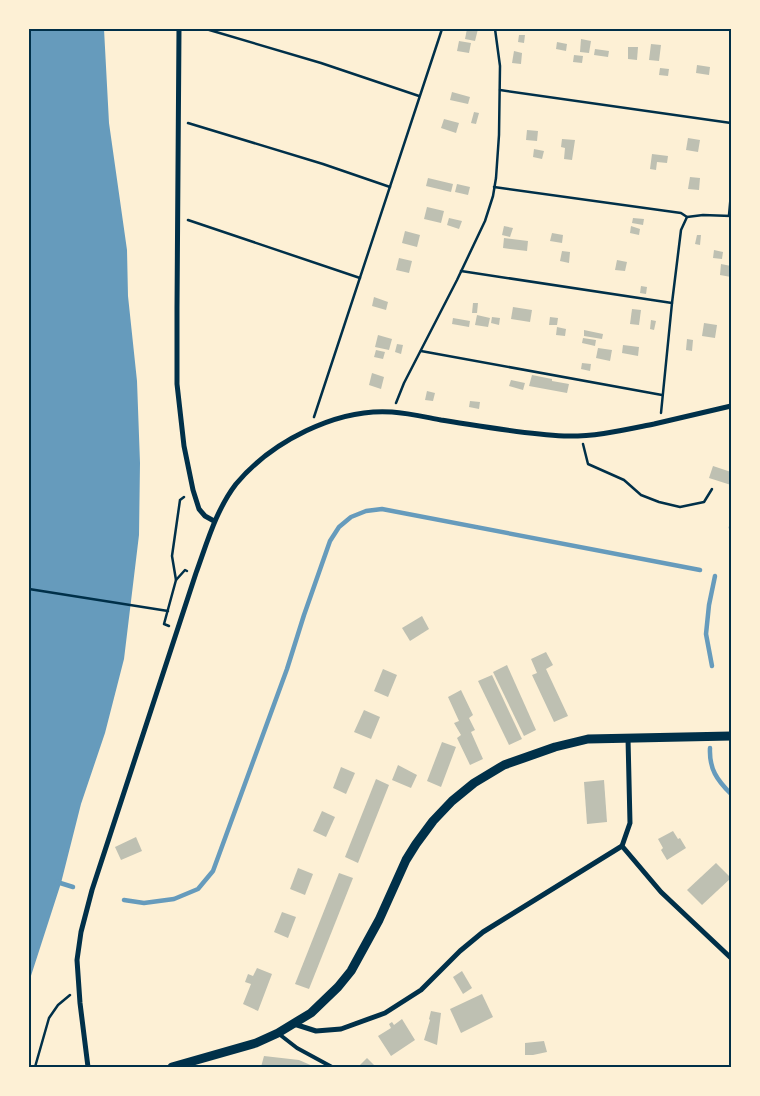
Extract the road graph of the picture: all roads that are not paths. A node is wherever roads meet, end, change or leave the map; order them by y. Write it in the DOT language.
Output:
graph roads {
  1 [pos="179,29"];
  2 [pos="731,406"];
  3 [pos="214,521"];
  4 [pos="731,736"];
  5 [pos="628,738"];
  6 [pos="622,846"];
  7 [pos="731,958"];
  8 [pos="294,1024"];
  9 [pos="278,1033"];
  10 [pos="88,1067"];
  11 [pos="172,1067"];
  12 [pos="332,1067"];
  1 -- 3 [label="street"];
  2 -- 3 [label="street"];
  3 -- 10 [label="street"];
  4 -- 5 [label="street"];
  5 -- 6 [label="street"];
  5 -- 8 [label="street"];
  6 -- 7 [label="street"];
  6 -- 8 [label="street"];
  8 -- 9 [label="street"];
  9 -- 11 [label="street"];
  9 -- 12 [label="lane"];
}
